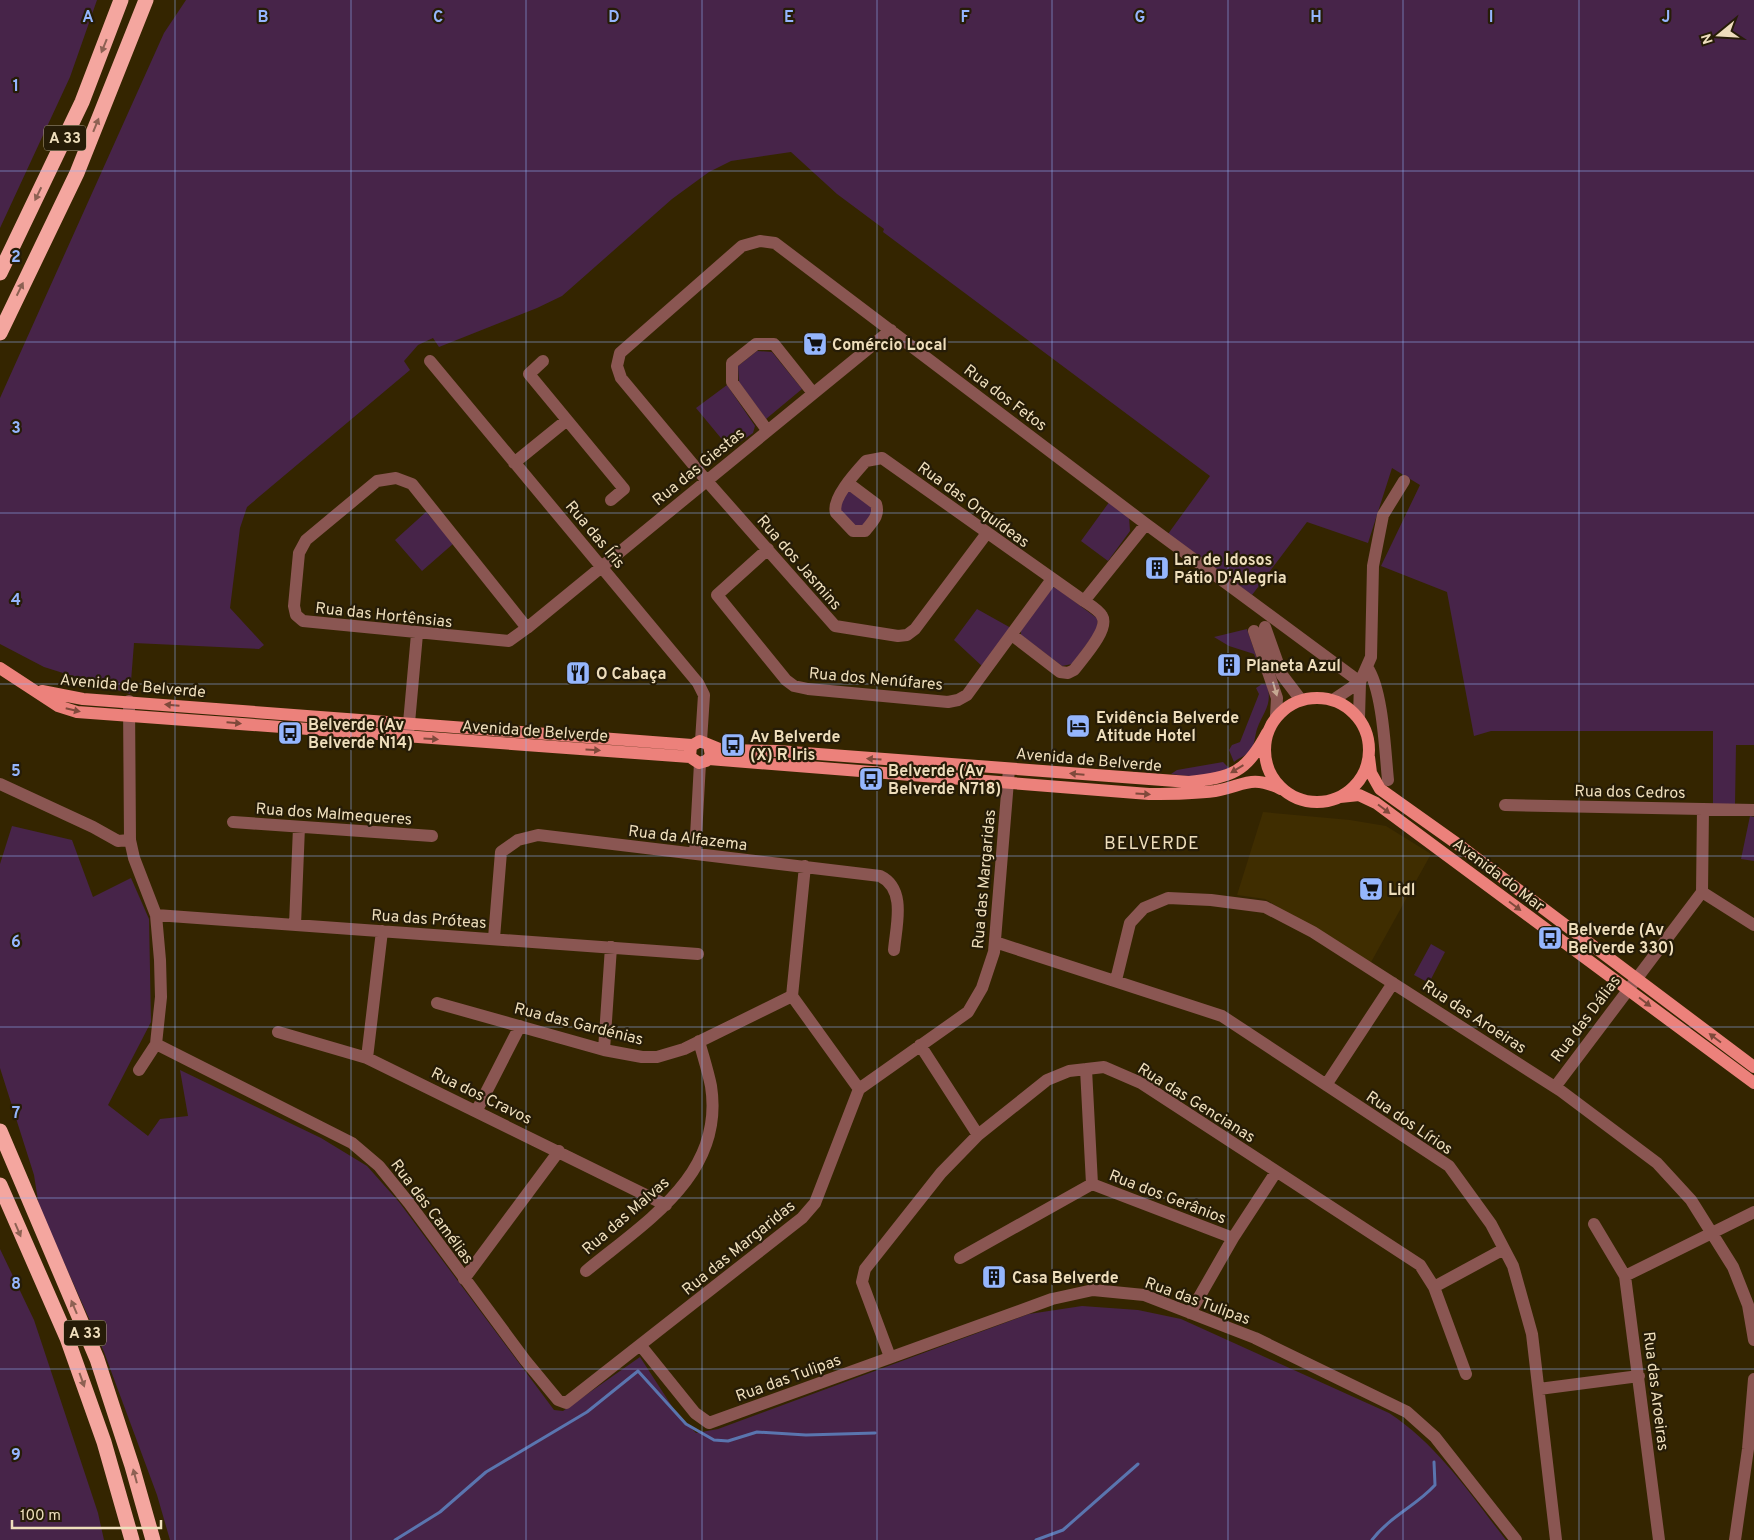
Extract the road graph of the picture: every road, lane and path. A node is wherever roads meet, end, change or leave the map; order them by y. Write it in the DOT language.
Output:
graph roads {
  1 [pos="122,0"];
  2 [pos="146,0"];
  3 [pos="158,0"];
  4 [pos="111,88"];
  5 [pos="0,273"];
  6 [pos="891,330"];
  7 [pos="0,333"];
  8 [pos="430,361"];
  9 [pos="543,361"];
  10 [pos="813,393"];
  11 [pos="567,420"];
  12 [pos="767,430"];
  13 [pos="514,463"];
  14 [pos="706,480"];
  15 [pos="1404,481"];
  16 [pos="848,483"];
  17 [pos="611,500"];
  18 [pos="1146,524"];
  19 [pos="987,533"];
  20 [pos="768,550"];
  21 [pos="602,567"];
  22 [pos="1052,579"];
  23 [pos="1084,601"];
  24 [pos="527,628"];
  25 [pos="417,634"];
  26 [pos="1012,635"];
  27 [pos="1367,667"];
  28 [pos="0,668"];
  29 [pos="1360,682"];
  30 [pos="30,688"];
  31 [pos="1301,700"];
  32 [pos="1333,700"];
  33 [pos="130,702"];
  34 [pos="1276,716"];
  35 [pos="130,717"];
  36 [pos="1359,718"];
  37 [pos="408,730"];
  38 [pos="1267,733"];
  39 [pos="700,752"];
  40 [pos="1369,757"];
  41 [pos="1010,769"];
  42 [pos="1388,780"];
  43 [pos="0,784"];
  44 [pos="1007,784"];
  45 [pos="1281,789"];
  46 [pos="1340,798"];
  47 [pos="1505,806"];
  48 [pos="1703,809"];
  49 [pos="1754,810"];
  50 [pos="233,822"];
  51 [pos="299,827"];
  52 [pos="432,836"];
  53 [pos="130,840"];
  54 [pos="695,854"];
  55 [pos="805,866"];
  56 [pos="1702,892"];
  57 [pos="156,915"];
  58 [pos="295,925"];
  59 [pos="1754,926"];
  60 [pos="382,931"];
  61 [pos="494,938"];
  62 [pos="995,942"];
  63 [pos="611,947"];
  64 [pos="894,950"];
  65 [pos="698,954"];
  66 [pos="1635,978"];
  67 [pos="1116,980"];
  68 [pos="1393,983"];
  69 [pos="1627,989"];
  70 [pos="792,996"];
  71 [pos="437,1003"];
  72 [pos="520,1026"];
  73 [pos="278,1032"];
  74 [pos="699,1041"];
  75 [pos="156,1044"];
  76 [pos="920,1045"];
  77 [pos="604,1050"];
  78 [pos="367,1058"];
  79 [pos="1754,1067"];
  80 [pos="1086,1069"];
  81 [pos="139,1070"];
  82 [pos="1754,1083"];
  83 [pos="1326,1085"];
  84 [pos="1555,1086"];
  85 [pos="859,1089"];
  86 [pos="477,1110"];
  87 [pos="0,1131"];
  88 [pos="978,1134"];
  89 [pos="559,1151"];
  90 [pos="1276,1172"];
  91 [pos="1092,1184"];
  92 [pos="0,1185"];
  93 [pos="666,1205"];
  94 [pos="1754,1212"];
  95 [pos="1594,1224"];
  96 [pos="1711,1232"];
  97 [pos="1233,1238"];
  98 [pos="1504,1249"];
  99 [pos="960,1258"];
  100 [pos="586,1271"];
  101 [pos="1625,1276"];
  102 [pos="464,1279"];
  103 [pos="1434,1287"];
  104 [pos="1190,1313"];
  105 [pos="1754,1340"];
  106 [pos="641,1346"];
  107 [pos="890,1357"];
  108 [pos="1466,1374"];
  109 [pos="1639,1376"];
  110 [pos="1754,1379"];
  111 [pos="1539,1389"];
  112 [pos="566,1404"];
  113 [pos="1753,1409"];
  114 [pos="132,1540"];
  115 [pos="152,1540"];
  116 [pos="1516,1540"];
  117 [pos="1556,1540"];
  118 [pos="1659,1540"];
  119 [pos="1735,1540"];
  1 -- 5 [label="highway, A 33, one-way"];
  2 -- 4 [label="highway, A 33"];
  3 -- 4 [label="highway"];
  7 -- 4 [label="highway, A 33, one-way"];
  6 -- 10 [label="street, Rua das Giestas"];
  6 -- 14 [label="street, Rua dos Fetos"];
  6 -- 18 [label="street, Rua dos Fetos"];
  8 -- 13 [label="street, Rua das Íris"];
  9 -- 11 [label="street"];
  10 -- 12 [label="street, Rua das Giestas"];
  10 -- 12 [label="street"];
  11 -- 13 [label="street"];
  11 -- 17 [label="street"];
  12 -- 14 [label="street, Rua das Giestas"];
  13 -- 21 [label="street, Rua das Íris"];
  14 -- 20 [label="street, Rua dos Jasmins"];
  14 -- 21 [label="street, Rua das Giestas"];
  15 -- 27 [label="street"];
  16 -- 19 [label="street, Rua das Orquídeas"];
  18 -- 23 [label="street"];
  18 -- 29 [label="street, Rua dos Fetos"];
  19 -- 20 [label="street, Rua dos Jasmins"];
  19 -- 22 [label="street, Rua das Orquídeas"];
  20 -- 26 [label="street, Rua dos Nenúfares"];
  21 -- 24 [label="street, Rua das Giestas"];
  21 -- 39 [label="street, Rua das Íris"];
  22 -- 23 [label="street, Rua das Orquídeas"];
  22 -- 26 [label="street, Rua dos Nenúfares"];
  23 -- 26 [label="street, Rua das Orquídeas"];
  24 -- 25 [label="street, Rua das Hortênsias"];
  24 -- 25 [label="street, Rua das Hortênsias"];
  25 -- 37 [label="street"];
  27 -- 29 [label="street"];
  27 -- 42 [label="street"];
  28 -- 30 [label="main road"];
  29 -- 32 [label="street"];
  29 -- 36 [label="street"];
  30 -- 33 [label="main road, Avenida de Belverde"];
  30 -- 35 [label="main road, Avenida de Belverde, one-way"];
  31 -- 32 [label="main road"];
  31 -- 34 [label="main road"];
  31 -- 34 [label="street, one-way"];
  32 -- 36 [label="main road"];
  33 -- 35 [label="street"];
  37 -- 33 [label="main road, Avenida de Belverde, one-way"];
  34 -- 38 [label="main road"];
  35 -- 37 [label="main road, Avenida de Belverde, one-way"];
  35 -- 53 [label="street"];
  36 -- 40 [label="main road"];
  37 -- 39 [label="main road, Avenida de Belverde"];
  38 -- 41 [label="main road, Avenida de Belverde, one-way"];
  38 -- 45 [label="main road"];
  41 -- 39 [label="main road, Avenida de Belverde, one-way"];
  39 -- 44 [label="main road, Avenida de Belverde"];
  39 -- 54 [label="street, Rua das Íris"];
  40 -- 46 [label="main road"];
  40 -- 66 [label="main road, Avenida do Mar"];
  41 -- 44 [label="street, Rua das Margaridas"];
  43 -- 53 [label="street"];
  44 -- 45 [label="main road, Avenida de Belverde, one-way"];
  44 -- 62 [label="street, Rua das Margaridas"];
  45 -- 46 [label="main road"];
  46 -- 69 [label="main road, Avenida do Mar, one-way"];
  47 -- 48 [label="street, Rua dos Cedros"];
  48 -- 49 [label="street, Rua dos Cedros"];
  48 -- 56 [label="street"];
  50 -- 51 [label="street, Rua dos Malmequeres"];
  51 -- 52 [label="street, Rua dos Malmequeres"];
  51 -- 58 [label="street"];
  53 -- 57 [label="street"];
  54 -- 55 [label="street, Rua da Alfazema"];
  54 -- 61 [label="street, Rua da Alfazema"];
  55 -- 64 [label="street, Rua da Alfazema"];
  55 -- 70 [label="street"];
  56 -- 59 [label="street"];
  56 -- 66 [label="street, Rua das Dálias"];
  57 -- 58 [label="street, Rua das Próteas"];
  57 -- 75 [label="street"];
  58 -- 60 [label="street, Rua das Próteas"];
  60 -- 61 [label="street, Rua das Próteas"];
  60 -- 78 [label="street"];
  61 -- 63 [label="street, Rua das Próteas"];
  62 -- 67 [label="street, Rua dos Lírios"];
  62 -- 76 [label="street, Rua das Margaridas"];
  63 -- 65 [label="street, Rua das Próteas"];
  63 -- 77 [label="street"];
  66 -- 69 [label="street, Rua das Dálias"];
  79 -- 66 [label="main road, Avenida do Mar, one-way"];
  67 -- 68 [label="street, Rua das Aroeiras"];
  67 -- 83 [label="street, Rua dos Lírios"];
  68 -- 83 [label="street"];
  68 -- 84 [label="street, Rua das Aroeiras"];
  69 -- 82 [label="main road, Avenida do Mar, one-way"];
  69 -- 84 [label="street, Rua das Dálias"];
  70 -- 74 [label="street, Rua das Gardénias"];
  70 -- 85 [label="street"];
  71 -- 72 [label="street, Rua das Gardénias"];
  72 -- 77 [label="street, Rua das Gardénias"];
  72 -- 86 [label="street"];
  73 -- 78 [label="street, Rua dos Cravos"];
  74 -- 77 [label="street, Rua das Gardénias"];
  74 -- 93 [label="street, Rua das Malvas"];
  75 -- 81 [label="street"];
  75 -- 102 [label="street, Rua das Camélias"];
  76 -- 85 [label="street, Rua das Margaridas"];
  76 -- 88 [label="street"];
  78 -- 86 [label="street, Rua dos Cravos"];
  80 -- 88 [label="street, Rua das Gencianas"];
  80 -- 90 [label="street, Rua das Gencianas"];
  80 -- 91 [label="street"];
  83 -- 98 [label="street, Rua dos Lírios"];
  84 -- 96 [label="street, Rua das Aroeiras"];
  85 -- 106 [label="street, Rua das Margaridas"];
  86 -- 89 [label="street, Rua dos Cravos"];
  115 -- 87 [label="highway, A 33, one-way"];
  88 -- 107 [label="street, Rua das Gencianas"];
  89 -- 93 [label="street, Rua dos Cravos"];
  89 -- 102 [label="street"];
  90 -- 97 [label="street"];
  90 -- 103 [label="street, Rua das Gencianas"];
  91 -- 97 [label="street, Rua dos Gerânios"];
  91 -- 99 [label="street, Rua dos Gerânios"];
  92 -- 114 [label="highway, A 33, one-way"];
  93 -- 100 [label="street, Rua das Malvas"];
  94 -- 96 [label="street"];
  95 -- 101 [label="street, Rua das Aroeiras"];
  96 -- 101 [label="street"];
  96 -- 105 [label="street, Rua das Aroeiras"];
  97 -- 104 [label="street"];
  98 -- 103 [label="street"];
  98 -- 111 [label="street, Rua dos Lírios"];
  101 -- 109 [label="street, Rua das Aroeiras"];
  102 -- 112 [label="street, Rua das Camélias"];
  103 -- 108 [label="street, Rua das Gencianas"];
  104 -- 107 [label="street, Rua das Tulipas"];
  104 -- 116 [label="street, Rua das Tulipas"];
  106 -- 107 [label="street, Rua das Tulipas"];
  106 -- 112 [label="street, Rua das Margaridas"];
  109 -- 111 [label="street"];
  109 -- 118 [label="street, Rua das Aroeiras"];
  110 -- 113 [label="street"];
  111 -- 117 [label="street, Rua dos Lírios"];
  113 -- 119 [label="street"];
}
